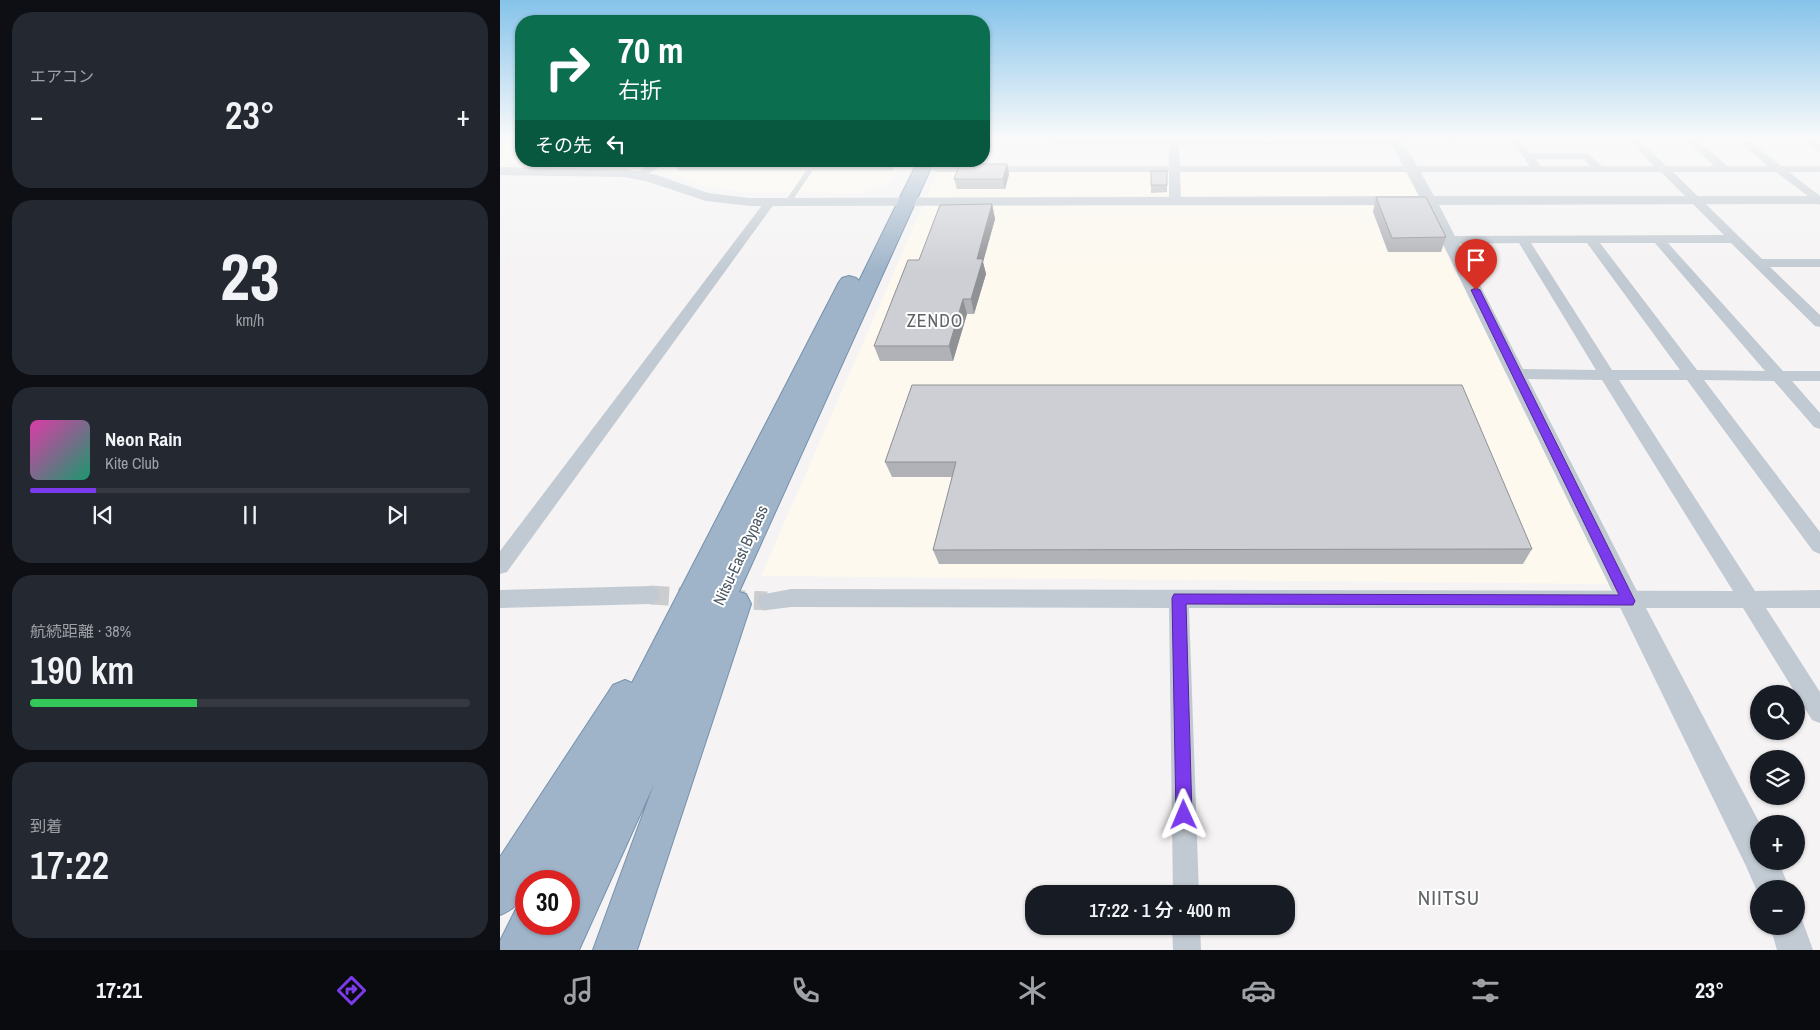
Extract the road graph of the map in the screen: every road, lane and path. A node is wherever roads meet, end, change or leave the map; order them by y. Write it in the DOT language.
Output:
graph roads {
  1 [pos="664,183"];
  2 [pos="801,183"];
  3 [pos="907,183"];
  4 [pos="1174,183"];
  5 [pos="1420,183"];
  6 [pos="1679,183"];
  7 [pos="1797,183"];
  8 [pos="1696,200"];
  9 [pos="898,201"];
  10 [pos="1429,201"];
  11 [pos="1819,201"];
  12 [pos="770,202"];
  13 [pos="788,202"];
  14 [pos="1175,202"];
  15 [pos="1450,240"];
  16 [pos="1522,240"];
  17 [pos="1590,240"];
  18 [pos="1658,240"];
  19 [pos="1735,240"];
  20 [pos="1759,263"];
  21 [pos="1820,263"];
  22 [pos="1820,324"];
  23 [pos="1518,374"];
  24 [pos="1609,376"];
  25 [pos="1693,376"];
  26 [pos="1778,376"];
  27 [pos="1820,376"];
  28 [pos="1820,423"];
  29 [pos="793,442"];
  30 [pos="1820,546"];
  31 [pos="712,556"];
  32 [pos="500,566"];
  33 [pos="650,595"];
  34 [pos="1179,598"];
  35 [pos="500,599"];
  36 [pos="1820,599"];
  37 [pos="1750,600"];
  38 [pos="767,601"];
  39 [pos="1629,601"];
  40 [pos="1820,712"];
  41 [pos="1750,838"];
  42 [pos="557,870"];
  43 [pos="1186,885"];
  44 [pos="500,894"];
  45 [pos="526,935"];
  46 [pos="1186,935"];
  47 [pos="1791,935"];
  48 [pos="518,950"];
  49 [pos="557,950"];
  50 [pos="615,950"];
  51 [pos="1187,950"];
  52 [pos="1795,950"];
  1 -- 12 [label="street"];
  2 -- 13 [label="lane"];
  3 -- 9 [label="highway, Nitsu-East Bypass"];
  4 -- 14 [label="street"];
  5 -- 10 [label="street"];
  6 -- 8 [label="street"];
  7 -- 11 [label="street"];
  8 -- 10 [label="street"];
  8 -- 11 [label="street"];
  8 -- 19 [label="street"];
  9 -- 13 [label="street"];
  9 -- 14 [label="street"];
  9 -- 29 [label="highway, Nitsu-East Bypass"];
  9 -- 31 [label="highway, Nitsu-East Bypass"];
  10 -- 14 [label="street"];
  10 -- 15 [label="street"];
  12 -- 13 [label="street"];
  12 -- 32 [label="street"];
  15 -- 16 [label="street"];
  15 -- 23 [label="street"];
  16 -- 17 [label="street"];
  16 -- 24 [label="street"];
  17 -- 18 [label="street"];
  17 -- 25 [label="street"];
  18 -- 19 [label="street"];
  18 -- 26 [label="street"];
  19 -- 20 [label="street"];
  20 -- 21 [label="street"];
  20 -- 22 [label="street"];
  23 -- 24 [label="street"];
  23 -- 39 [label="street"];
  24 -- 25 [label="street"];
  24 -- 37 [label="street"];
  25 -- 26 [label="street"];
  25 -- 30 [label="street"];
  26 -- 27 [label="street"];
  26 -- 28 [label="street"];
  29 -- 49 [label="highway, Nitsu-East Bypass"];
  29 -- 50 [label="highway"];
  31 -- 42 [label="highway, Nitsu-East Bypass"];
  31 -- 44 [label="highway"];
  33 -- 35 [label="street"];
  34 -- 38 [label="street"];
  34 -- 39 [label="street"];
  34 -- 43 [label="street"];
  36 -- 37 [label="street"];
  37 -- 39 [label="street"];
  37 -- 40 [label="street"];
  39 -- 41 [label="street"];
  45 -- 48 [label="highway"];
  46 -- 51 [label="street"];
  47 -- 52 [label="street"];
}
